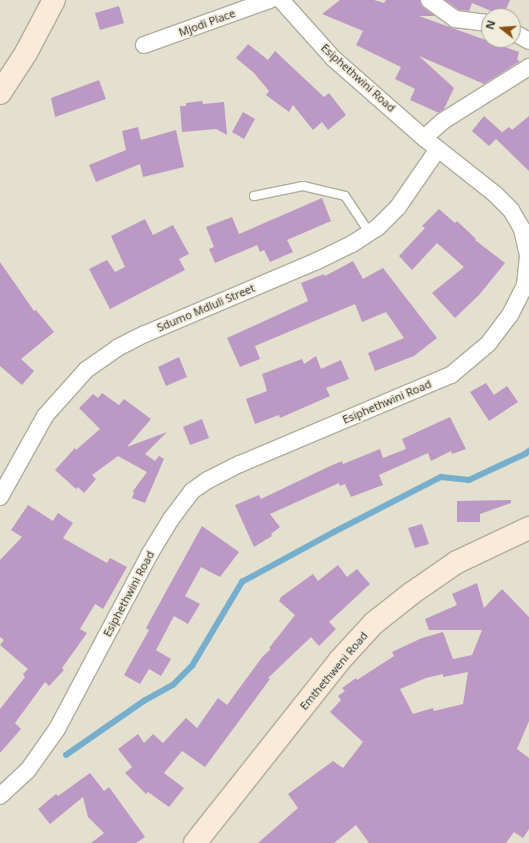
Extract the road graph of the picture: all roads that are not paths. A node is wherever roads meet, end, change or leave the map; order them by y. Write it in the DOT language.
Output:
graph roads {
  1 [pos="54,0"];
  2 [pos="270,0"];
  3 [pos="282,0"];
  4 [pos="429,0"];
  5 [pos="481,22"];
  6 [pos="144,46"];
  7 [pos="529,67"];
  8 [pos="0,93"];
  9 [pos="424,138"];
  10 [pos="438,149"];
  11 [pos="254,196"];
  12 [pos="369,232"];
  13 [pos="0,497"];
  14 [pos="529,528"];
  15 [pos="0,796"];
  16 [pos="195,843"];
  1 -- 8 [label="street"];
  2 -- 6 [label="street, Mjodi Place"];
  3 -- 9 [label="street, Esiphethwini Road"];
  4 -- 5 [label="street"];
  7 -- 9 [label="street"];
  9 -- 10 [label="street, Esiphethwini Road"];
  10 -- 12 [label="street, Sdumo Mdluli Street"];
  10 -- 15 [label="street, Esiphethwini Road"];
  11 -- 12 [label="lane"];
  12 -- 13 [label="street, Sdumo Mdluli Street"];
  14 -- 16 [label="street, Emthethweni Road"];
}
